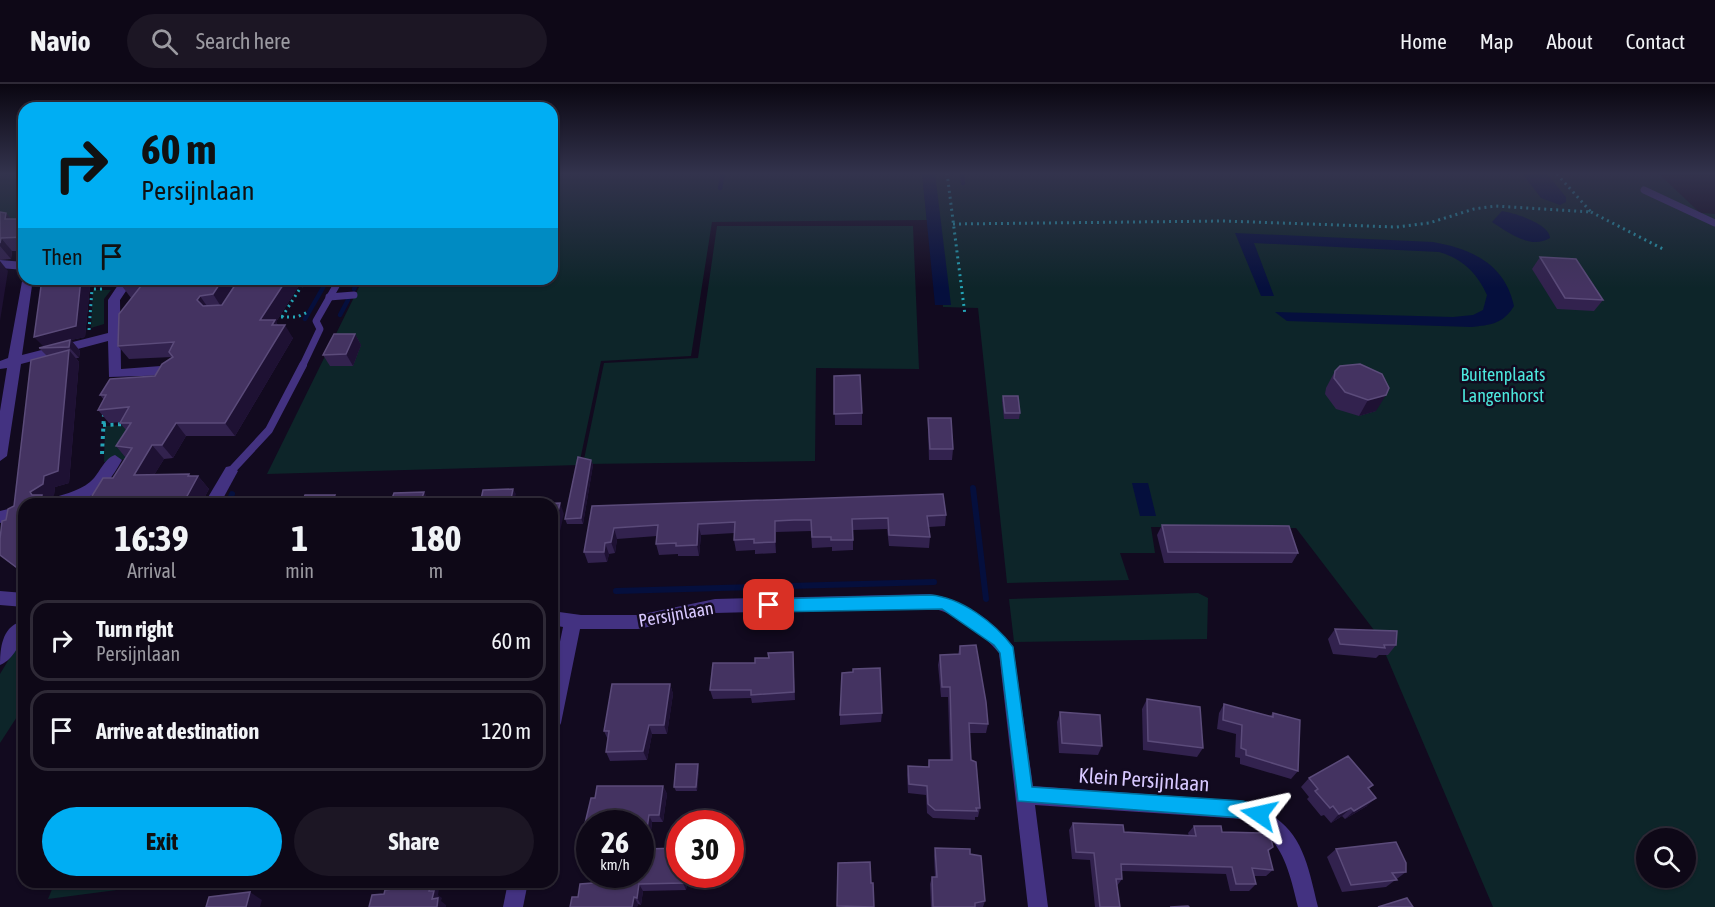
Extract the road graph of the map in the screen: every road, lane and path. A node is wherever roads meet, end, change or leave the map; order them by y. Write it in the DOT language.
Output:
graph roads {
  1 [pos="952,211"];
  2 [pos="1464,211"];
  3 [pos="1569,211"];
  4 [pos="1690,211"];
  5 [pos="1591,213"];
  6 [pos="1715,223"];
  7 [pos="953,224"];
  8 [pos="1665,250"];
  9 [pos="0,264"];
  10 [pos="18,266"];
  11 [pos="26,285"];
  12 [pos="92,285"];
  13 [pos="117,285"];
  14 [pos="122,285"];
  15 [pos="302,285"];
  16 [pos="336,285"];
  17 [pos="92,289"];
  18 [pos="354,295"];
  19 [pos="329,297"];
  20 [pos="304,312"];
  21 [pos="965,315"];
  22 [pos="282,317"];
  23 [pos="271,318"];
  24 [pos="115,335"];
  25 [pos="89,342"];
  26 [pos="15,362"];
  27 [pos="0,365"];
  28 [pos="174,370"];
  29 [pos="104,403"];
  30 [pos="126,424"];
  31 [pos="103,425"];
  32 [pos="0,456"];
  33 [pos="115,460"];
  34 [pos="231,471"];
  35 [pos="71,498"];
  36 [pos="215,498"];
  37 [pos="18,512"];
  38 [pos="0,517"];
  39 [pos="0,598"];
  40 [pos="18,600"];
  41 [pos="558,619"];
  42 [pos="573,621"];
  43 [pos="18,634"];
  44 [pos="0,657"];
  45 [pos="558,694"];
  46 [pos="1024,795"];
  47 [pos="517,888"];
  48 [pos="513,907"];
  49 [pos="1038,907"];
  50 [pos="1308,907"];
  1 -- 7 [label="path"];
  2 -- 7 [label="path"];
  3 -- 5 [label="path"];
  4 -- 6 [label="lane"];
  5 -- 8 [label="path"];
  7 -- 21 [label="path"];
  9 -- 10 [label="street"];
  11 -- 26 [label="street"];
  12 -- 17 [label="path"];
  13 -- 17 [label="path"];
  14 -- 24 [label="street"];
  15 -- 22 [label="path"];
  16 -- 19 [label="lane"];
  17 -- 25 [label="path"];
  18 -- 19 [label="lane"];
  19 -- 34 [label="lane"];
  20 -- 22 [label="path"];
  22 -- 23 [label="path"];
  24 -- 25 [label="street"];
  24 -- 28 [label="street"];
  25 -- 26 [label="street"];
  26 -- 27 [label="street"];
  26 -- 32 [label="street"];
  29 -- 31 [label="path"];
  30 -- 31 [label="path"];
  31 -- 33 [label="path"];
  33 -- 35 [label="street"];
  34 -- 36 [label="street"];
  37 -- 38 [label="street"];
  39 -- 40 [label="street"];
  41 -- 42 [label="street, Persijnlaan"];
  42 -- 45 [label="street"];
  42 -- 46 [label="street, Persijnlaan"];
  43 -- 44 [label="street"];
  46 -- 49 [label="street, Persijnlaan"];
  46 -- 50 [label="street, Klein Persijnlaan"];
  47 -- 48 [label="street"];
}
